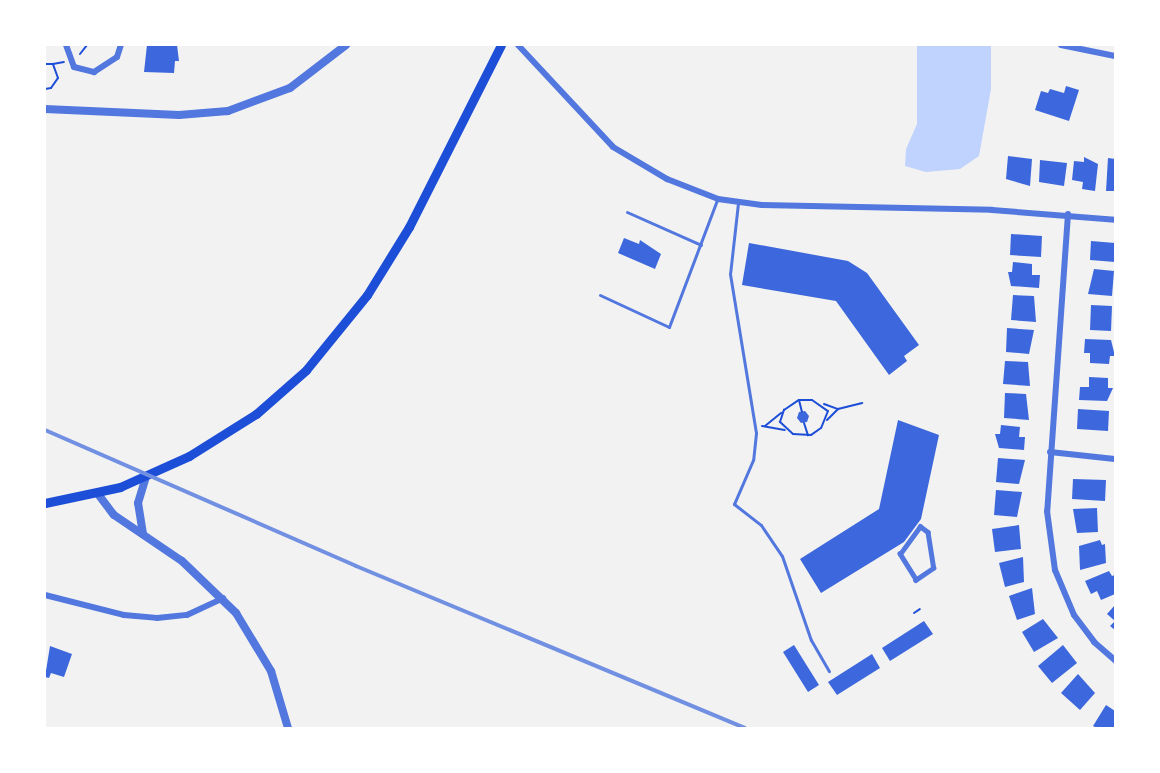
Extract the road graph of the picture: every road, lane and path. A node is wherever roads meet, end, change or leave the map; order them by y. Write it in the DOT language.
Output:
graph roads {
  1 [pos="66,45"];
  2 [pos="121,45"];
  3 [pos="346,45"];
  4 [pos="501,45"];
  5 [pos="518,45"];
  6 [pos="1060,45"];
  7 [pos="1115,56"];
  8 [pos="45,64"];
  9 [pos="53,64"];
  10 [pos="45,109"];
  11 [pos="718,199"];
  12 [pos="738,202"];
  13 [pos="627,212"];
  14 [pos="1068,214"];
  15 [pos="1115,220"];
  16 [pos="701,245"];
  17 [pos="600,295"];
  18 [pos="799,400"];
  19 [pos="818,402"];
  20 [pos="862,404"];
  21 [pos="838,409"];
  22 [pos="784,410"];
  23 [pos="802,412"];
  24 [pos="804,423"];
  25 [pos="825,423"];
  26 [pos="788,431"];
  27 [pos="808,435"];
  28 [pos="1050,452"];
  29 [pos="1115,459"];
  30 [pos="146,477"];
  31 [pos="98,494"];
  32 [pos="45,503"];
  33 [pos="143,534"];
  34 [pos="916,580"];
  35 [pos="45,595"];
  36 [pos="223,598"];
  37 [pos="920,609"];
  38 [pos="914,613"];
  39 [pos="1115,660"];
  40 [pos="829,672"];
  41 [pos="288,728"];
  1 -- 2 [label="street"];
  3 -- 10 [label="street"];
  4 -- 30 [label="highway"];
  5 -- 11 [label="street"];
  6 -- 7 [label="street"];
  8 -- 9 [label="path"];
  11 -- 12 [label="street"];
  11 -- 16 [label="lane"];
  12 -- 14 [label="street"];
  12 -- 40 [label="lane"];
  13 -- 16 [label="lane"];
  14 -- 15 [label="street"];
  14 -- 28 [label="street"];
  16 -- 17 [label="lane"];
  18 -- 19 [label="path"];
  18 -- 22 [label="path"];
  18 -- 23 [label="path"];
  19 -- 21 [label="path"];
  19 -- 25 [label="path"];
  20 -- 21 [label="path"];
  21 -- 25 [label="path"];
  22 -- 26 [label="path"];
  22 -- 26 [label="path"];
  24 -- 27 [label="path"];
  25 -- 27 [label="path"];
  26 -- 27 [label="path"];
  28 -- 29 [label="street"];
  28 -- 39 [label="street"];
  30 -- 31 [label="highway"];
  30 -- 33 [label="street"];
  31 -- 32 [label="highway"];
  31 -- 33 [label="street"];
  33 -- 36 [label="street"];
  34 -- 34 [label="street"];
  35 -- 36 [label="street"];
  36 -- 41 [label="street"];
  37 -- 38 [label="path"];
}
